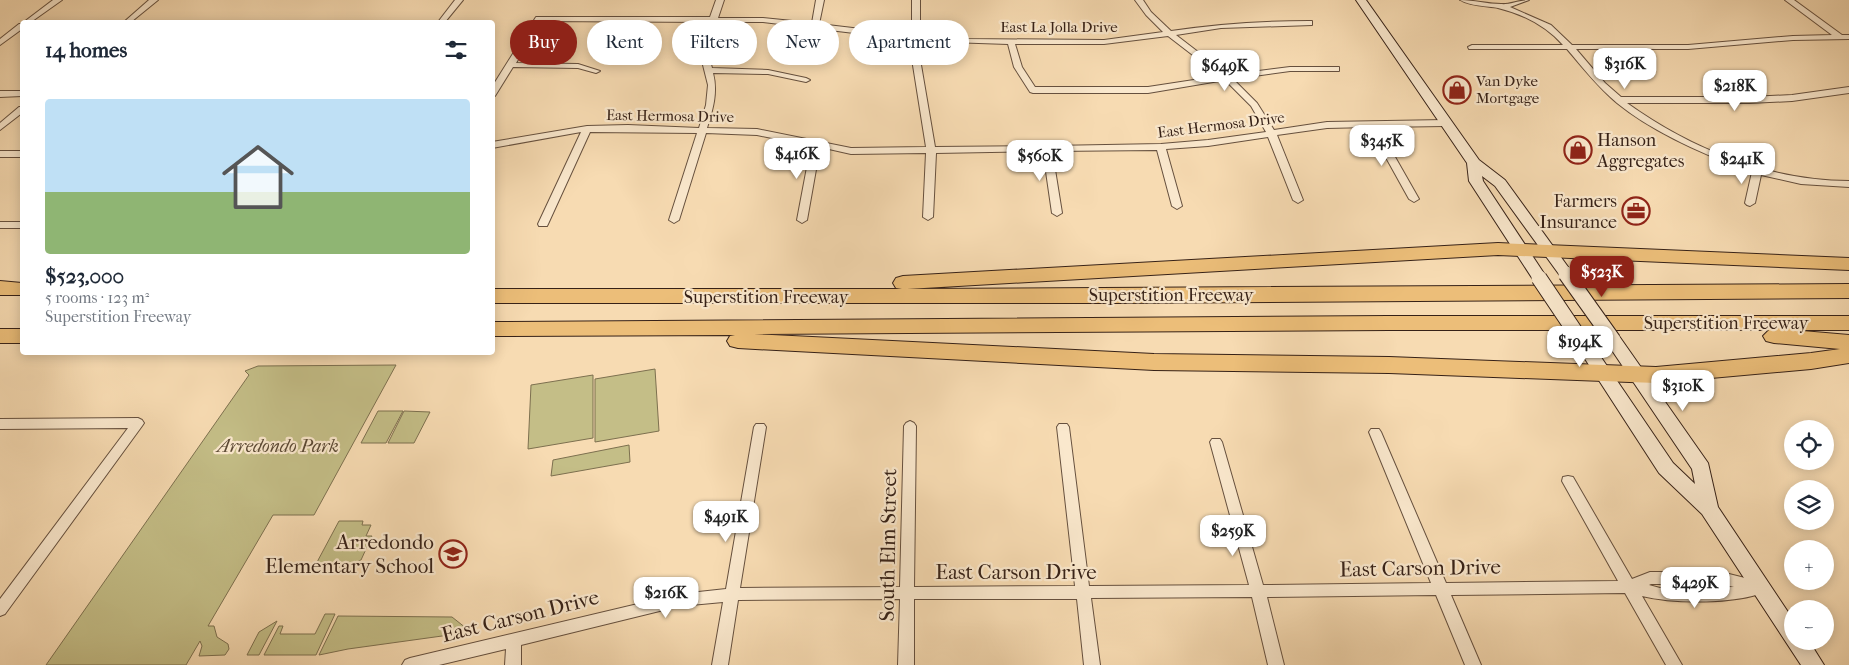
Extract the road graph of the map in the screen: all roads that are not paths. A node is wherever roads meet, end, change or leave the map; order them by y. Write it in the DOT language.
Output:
graph roads {
  1 [pos="58,0"];
  2 [pos="154,0"];
  3 [pos="459,0"];
  4 [pos="720,0"];
  5 [pos="820,0"];
  6 [pos="916,0"];
  7 [pos="1139,0"];
  8 [pos="1362,0"];
  9 [pos="1464,0"];
  10 [pos="1525,0"];
  11 [pos="1789,0"];
  12 [pos="1503,7"];
  13 [pos="714,19"];
  14 [pos="30,20"];
  15 [pos="129,20"];
  16 [pos="443,20"];
  17 [pos="538,20"];
  18 [pos="767,20"];
  19 [pos="816,20"];
  20 [pos="915,20"];
  21 [pos="1309,23"];
  22 [pos="20,27"];
  23 [pos="1172,34"];
  24 [pos="1839,37"];
  25 [pos="1849,37"];
  26 [pos="969,41"];
  27 [pos="1011,41"];
  28 [pos="0,42"];
  29 [pos="1849,44"];
  30 [pos="1569,47"];
  31 [pos="1472,48"];
  32 [pos="510,65"];
  33 [pos="917,65"];
  34 [pos="1336,69"];
  35 [pos="708,70"];
  36 [pos="596,71"];
  37 [pos="1226,78"];
  38 [pos="806,80"];
  39 [pos="495,89"];
  40 [pos="1849,90"];
  41 [pos="0,94"];
  42 [pos="20,94"];
  43 [pos="1620,100"];
  44 [pos="20,110"];
  45 [pos="1371,123"];
  46 [pos="1445,123"];
  47 [pos="0,127"];
  48 [pos="587,128"];
  49 [pos="703,129"];
  50 [pos="1270,134"];
  51 [pos="495,144"];
  52 [pos="816,144"];
  53 [pos="1047,147"];
  54 [pos="1161,147"];
  55 [pos="931,151"];
  56 [pos="0,154"];
  57 [pos="20,154"];
  58 [pos="1474,163"];
  59 [pos="1757,172"];
  60 [pos="1849,184"];
  61 [pos="1414,199"];
  62 [pos="1298,200"];
  63 [pos="1750,203"];
  64 [pos="1177,206"];
  65 [pos="1057,213"];
  66 [pos="928,217"];
  67 [pos="674,220"];
  68 [pos="802,220"];
  69 [pos="543,224"];
  70 [pos="0,225"];
  71 [pos="20,225"];
  72 [pos="1520,249"];
  73 [pos="1550,250"];
  74 [pos="1849,264"];
  75 [pos="1535,272"];
  76 [pos="0,288"];
  77 [pos="20,289"];
  78 [pos="1849,291"];
  79 [pos="0,296"];
  80 [pos="20,296"];
  81 [pos="495,296"];
  82 [pos="682,297"];
  83 [pos="495,329"];
  84 [pos="0,332"];
  85 [pos="20,332"];
  86 [pos="0,336"];
  87 [pos="20,336"];
  88 [pos="1848,340"];
  89 [pos="1584,345"];
  90 [pos="1602,373"];
  91 [pos="1637,374"];
  92 [pos="0,424"];
  93 [pos="910,426"];
  94 [pos="760,427"];
  95 [pos="1063,427"];
  96 [pos="1374,432"];
  97 [pos="1216,442"];
  98 [pos="1568,481"];
  99 [pos="1709,509"];
  100 [pos="1630,587"];
  101 [pos="1761,588"];
  102 [pos="1440,589"];
  103 [pos="1258,591"];
  104 [pos="1083,593"];
  105 [pos="907,594"];
  106 [pos="732,595"];
  107 [pos="0,610"];
  108 [pos="1784,623"];
  109 [pos="514,640"];
  110 [pos="1803,650"];
  111 [pos="410,665"];
  112 [pos="513,665"];
  113 [pos="720,665"];
  114 [pos="906,665"];
  115 [pos="1092,665"];
  116 [pos="1276,665"];
  117 [pos="1473,665"];
  118 [pos="1674,665"];
  119 [pos="1813,665"];
  1 -- 14 [label="street"];
  2 -- 15 [label="street"];
  3 -- 16 [label="street"];
  4 -- 13 [label="street"];
  5 -- 19 [label="street"];
  6 -- 20 [label="street"];
  7 -- 23 [label="street"];
  8 -- 46 [label="main road"];
  9 -- 12 [label="street"];
  10 -- 12 [label="street"];
  11 -- 24 [label="street"];
  12 -- 30 [label="street"];
  13 -- 17 [label="street, East La Jolla Drive"];
  13 -- 18 [label="street, East La Jolla Drive"];
  13 -- 35 [label="street"];
  21 -- 23 [label="street, East La Jolla Drive"];
  22 -- 28 [label="street"];
  23 -- 27 [label="street, East La Jolla Drive"];
  23 -- 37 [label="street"];
  24 -- 25 [label="street"];
  24 -- 29 [label="street"];
  24 -- 30 [label="street"];
  26 -- 27 [label="street, East La Jolla Drive"];
  27 -- 37 [label="street"];
  30 -- 31 [label="street"];
  30 -- 43 [label="street"];
  32 -- 36 [label="street"];
  32 -- 39 [label="street"];
  33 -- 55 [label="street"];
  34 -- 37 [label="street"];
  35 -- 38 [label="street"];
  35 -- 49 [label="street"];
  37 -- 50 [label="street"];
  40 -- 43 [label="street"];
  41 -- 42 [label="street"];
  43 -- 59 [label="street"];
  44 -- 47 [label="street"];
  45 -- 46 [label="street, East Hermosa Drive"];
  45 -- 50 [label="street, East Hermosa Drive"];
  45 -- 61 [label="street"];
  46 -- 58 [label="main road"];
  48 -- 49 [label="street, East Hermosa Drive"];
  48 -- 51 [label="street, East Hermosa Drive"];
  48 -- 69 [label="street"];
  49 -- 52 [label="street, East Hermosa Drive"];
  49 -- 67 [label="street"];
  50 -- 54 [label="street, East Hermosa Drive"];
  50 -- 62 [label="street"];
  52 -- 55 [label="street, East Hermosa Drive"];
  52 -- 68 [label="street"];
  53 -- 54 [label="street, East Hermosa Drive"];
  53 -- 55 [label="street, East Hermosa Drive"];
  53 -- 65 [label="street"];
  54 -- 64 [label="street"];
  55 -- 66 [label="street"];
  56 -- 57 [label="street"];
  58 -- 72 [label="main road"];
  58 -- 73 [label="main road"];
  59 -- 60 [label="street"];
  59 -- 63 [label="street"];
  70 -- 71 [label="street"];
  72 -- 73 [label="highway"];
  72 -- 75 [label="main road"];
  72 -- 82 [label="highway"];
  73 -- 74 [label="highway"];
  73 -- 91 [label="main road, bridge"];
  75 -- 89 [label="main road, bridge"];
  76 -- 77 [label="highway"];
  78 -- 82 [label="highway, Superstition Freeway"];
  79 -- 80 [label="highway"];
  81 -- 82 [label="highway, Superstition Freeway"];
  83 -- 88 [label="highway, Superstition Freeway"];
  83 -- 90 [label="highway"];
  84 -- 85 [label="highway"];
  86 -- 87 [label="highway"];
  88 -- 91 [label="highway"];
  89 -- 90 [label="main road"];
  90 -- 91 [label="highway"];
  90 -- 99 [label="main road"];
  91 -- 99 [label="main road"];
  92 -- 107 [label="street"];
  93 -- 105 [label="street, South Elm Street"];
  94 -- 106 [label="street"];
  95 -- 104 [label="street"];
  96 -- 102 [label="street"];
  97 -- 103 [label="street"];
  98 -- 100 [label="street"];
  99 -- 101 [label="main road"];
  100 -- 101 [label="street, East Carson Drive"];
  100 -- 102 [label="street, East Carson Drive"];
  100 -- 118 [label="street"];
  101 -- 108 [label="main road"];
  102 -- 103 [label="street, East Carson Drive"];
  102 -- 117 [label="street"];
  103 -- 104 [label="street, East Carson Drive"];
  103 -- 116 [label="street"];
  104 -- 105 [label="street, East Carson Drive"];
  104 -- 115 [label="street"];
  105 -- 106 [label="street, East Carson Drive"];
  105 -- 114 [label="street, South Elm Street"];
  106 -- 109 [label="street, East Carson Drive"];
  106 -- 113 [label="street"];
  109 -- 111 [label="street, East Carson Drive"];
  109 -- 112 [label="street"];
  110 -- 119 [label="main road"];
}
